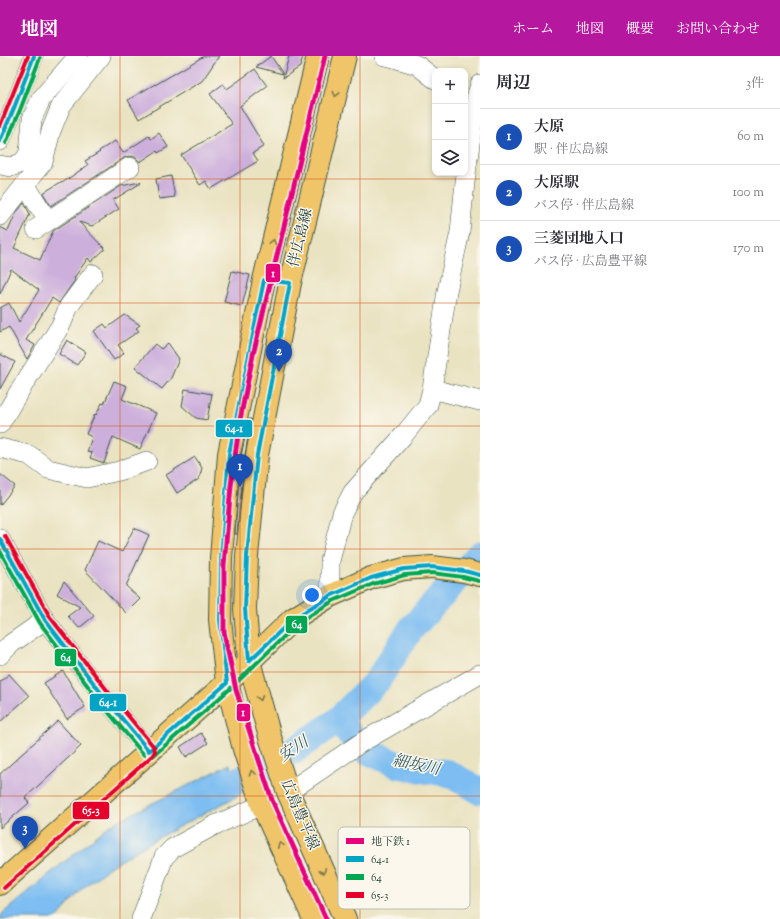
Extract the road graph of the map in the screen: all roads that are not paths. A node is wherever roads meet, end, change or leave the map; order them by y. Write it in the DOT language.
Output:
graph roads {
  1 [pos="34,56"];
  2 [pos="78,56"];
  3 [pos="101,56"];
  4 [pos="318,56"];
  5 [pos="346,56"];
  6 [pos="384,56"];
  7 [pos="432,77"];
  8 [pos="475,93"];
  9 [pos="0,141"];
  10 [pos="0,165"];
  11 [pos="130,167"];
  12 [pos="25,184"];
  13 [pos="0,216"];
  14 [pos="93,274"];
  15 [pos="264,280"];
  16 [pos="290,283"];
  17 [pos="432,389"];
  18 [pos="480,401"];
  19 [pos="0,424"];
  20 [pos="0,448"];
  21 [pos="147,461"];
  22 [pos="0,539"];
  23 [pos="480,575"];
  24 [pos="330,596"];
  25 [pos="45,620"];
  26 [pos="0,656"];
  27 [pos="250,661"];
  28 [pos="480,674"];
  29 [pos="226,683"];
  30 [pos="149,752"];
  31 [pos="286,788"];
  32 [pos="261,801"];
  33 [pos="0,884"];
  34 [pos="338,903"];
  35 [pos="340,909"];
  36 [pos="141,919"];
  37 [pos="314,919"];
  38 [pos="345,919"];
  1 -- 9 [label="street"];
  2 -- 10 [label="street"];
  3 -- 12 [label="street"];
  15 -- 4 [label="main road, 伴広島線, one-way"];
  5 -- 16 [label="main road, 伴広島線, one-way"];
  6 -- 7 [label="street"];
  8 -- 17 [label="street"];
  11 -- 12 [label="street"];
  12 -- 13 [label="street"];
  14 -- 19 [label="street"];
  15 -- 16 [label="main road"];
  15 -- 29 [label="main road, 伴広島線"];
  16 -- 27 [label="main road, 伴広島線"];
  17 -- 18 [label="street"];
  17 -- 24 [label="street"];
  20 -- 21 [label="street"];
  22 -- 25 [label="street"];
  23 -- 24 [label="main road"];
  24 -- 27 [label="main road"];
  25 -- 26 [label="street"];
  25 -- 30 [label="street"];
  27 -- 29 [label="main road"];
  27 -- 31 [label="main road, 広島豊平線, one-way"];
  28 -- 31 [label="street"];
  29 -- 30 [label="main road"];
  32 -- 29 [label="main road, 広島豊平線, one-way"];
  30 -- 33 [label="main road"];
  31 -- 34 [label="main road, 広島豊平線, one-way"];
  32 -- 36 [label="street"];
  37 -- 32 [label="main road, 広島豊平線, one-way"];
  35 -- 38 [label="main road, 広島豊平線, one-way"];
}
